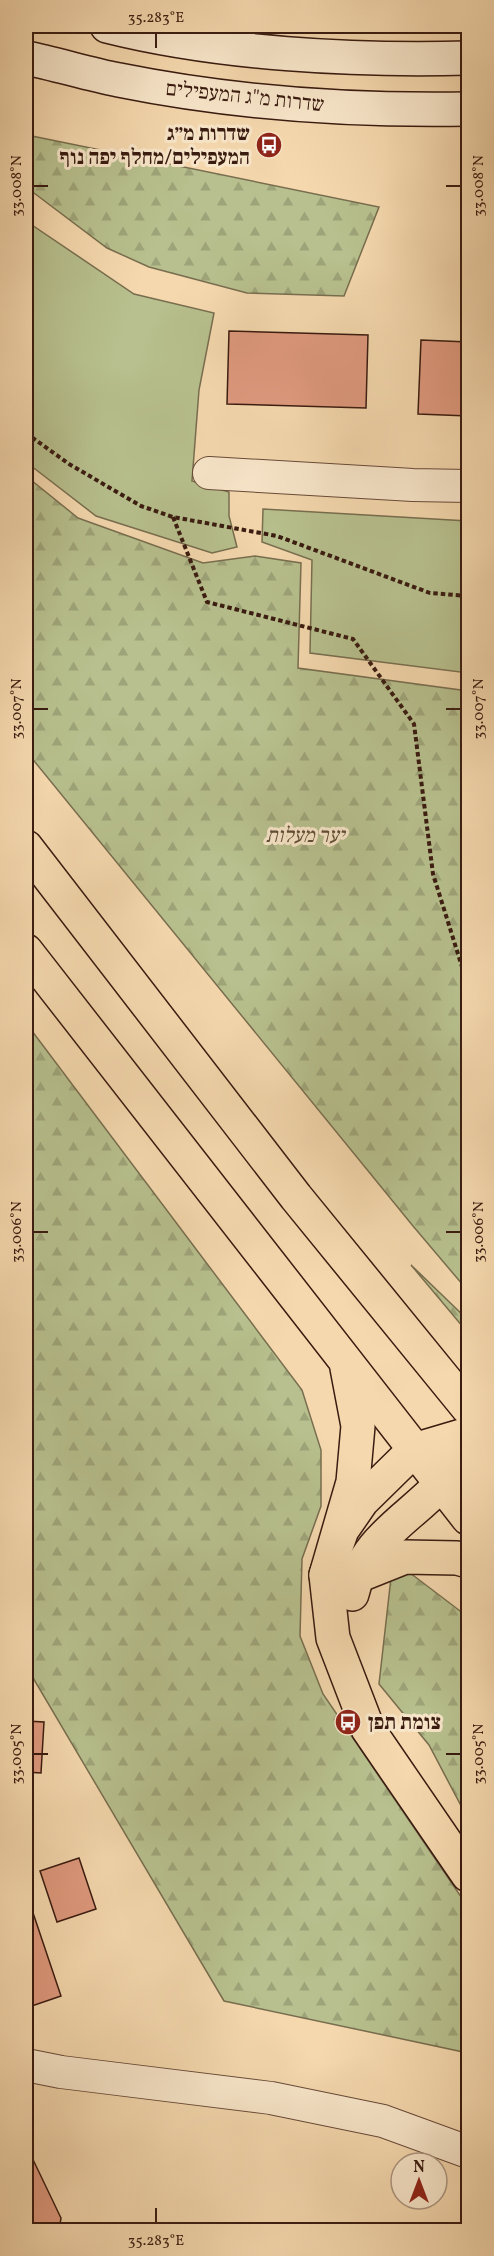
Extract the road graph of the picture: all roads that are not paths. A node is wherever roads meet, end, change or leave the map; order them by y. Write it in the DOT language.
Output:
graph roads {
  1 [pos="107,26"];
  2 [pos="26,58"];
  3 [pos="468,58"];
  4 [pos="468,109"];
  5 [pos="209,473"];
  6 [pos="468,486"];
  7 [pos="26,847"];
  8 [pos="26,951"];
  9 [pos="346,1363"];
  10 [pos="468,1408"];
  11 [pos="468,1434"];
  12 [pos="414,1450"];
  13 [pos="468,1450"];
  14 [pos="441,1484"];
  15 [pos="468,1518"];
  16 [pos="468,1561"];
  17 [pos="341,1576"];
  18 [pos="468,1875"];
  19 [pos="26,2065"];
  20 [pos="468,2152"];
  1 -- 3 [label="main road"];
  2 -- 4 [label="main road, שדרות מ\"ג המעפילים"];
  5 -- 6 [label="street"];
  7 -- 10 [label="main road"];
  8 -- 9 [label="main road"];
  9 -- 12 [label="main road"];
  9 -- 17 [label="main road"];
  11 -- 12 [label="main road"];
  12 -- 14 [label="main road"];
  12 -- 17 [label="main road"];
  13 -- 14 [label="main road"];
  14 -- 15 [label="main road"];
  14 -- 17 [label="main road"];
  16 -- 17 [label="main road"];
  17 -- 18 [label="main road"];
  19 -- 20 [label="street"];
}
